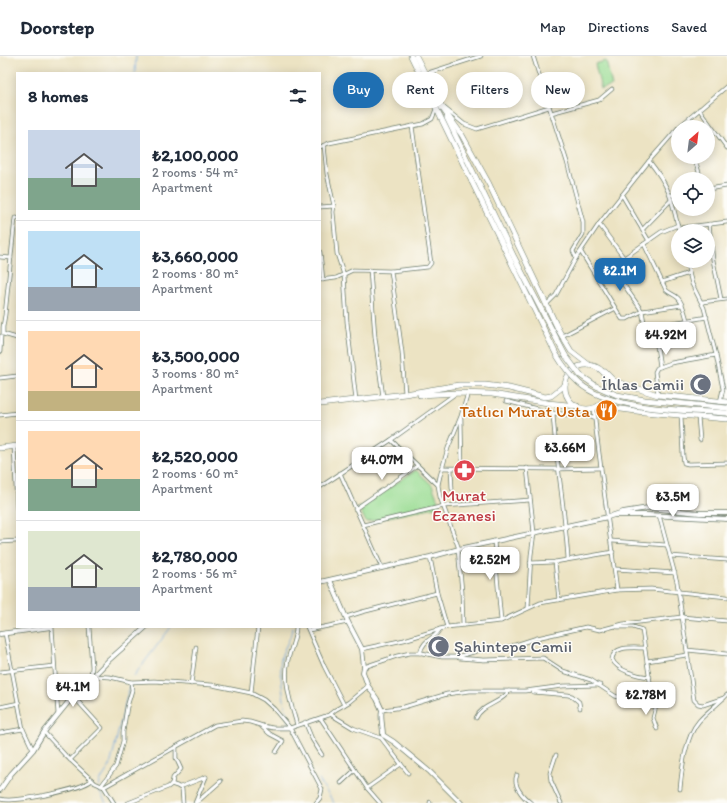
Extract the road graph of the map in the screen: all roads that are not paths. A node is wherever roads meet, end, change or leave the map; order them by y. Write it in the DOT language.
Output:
graph roads {
  1 [pos="411,56"];
  2 [pos="416,56"];
  3 [pos="481,56"];
  4 [pos="533,56"];
  5 [pos="419,72"];
  6 [pos="424,72"];
  7 [pos="431,72"];
  8 [pos="538,72"];
  9 [pos="727,86"];
  10 [pos="612,88"];
  11 [pos="438,108"];
  12 [pos="438,108"];
  13 [pos="439,108"];
  14 [pos="440,108"];
  15 [pos="546,108"];
  16 [pos="549,108"];
  17 [pos="699,109"];
  18 [pos="551,113"];
  19 [pos="687,120"];
  20 [pos="412,126"];
  21 [pos="671,135"];
  22 [pos="322,146"];
  23 [pos="727,148"];
  24 [pos="649,161"];
  25 [pos="475,181"];
  26 [pos="727,186"];
  27 [pos="715,188"];
  28 [pos="622,195"];
  29 [pos="671,197"];
  30 [pos="334,206"];
  31 [pos="321,207"];
  32 [pos="16,218"];
  33 [pos="727,222"];
  34 [pos="599,224"];
  35 [pos="709,224"];
  36 [pos="671,229"];
  37 [pos="642,230"];
  38 [pos="648,241"];
  39 [pos="644,244"];
  40 [pos="581,252"];
  41 [pos="0,257"];
  42 [pos="12,258"];
  43 [pos="576,258"];
  44 [pos="624,258"];
  45 [pos="321,266"];
  46 [pos="610,266"];
  47 [pos="688,268"];
  48 [pos="715,268"];
  49 [pos="370,270"];
  50 [pos="391,271"];
  51 [pos="689,273"];
  52 [pos="595,274"];
  53 [pos="344,275"];
  54 [pos="322,280"];
  55 [pos="662,282"];
  56 [pos="721,299"];
  57 [pos="727,299"];
  58 [pos="702,302"];
  59 [pos="546,305"];
  60 [pos="682,305"];
  61 [pos="614,309"];
  62 [pos="642,311"];
  63 [pos="707,317"];
  64 [pos="687,320"];
  65 [pos="649,327"];
  66 [pos="2,335"];
  67 [pos="562,336"];
  68 [pos="16,338"];
  69 [pos="0,352"];
  70 [pos="716,355"];
  71 [pos="589,365"];
  72 [pos="660,366"];
  73 [pos="605,372"];
  74 [pos="16,376"];
  75 [pos="0,378"];
  76 [pos="565,385"];
  77 [pos="456,393"];
  78 [pos="468,393"];
  79 [pos="405,394"];
  80 [pos="658,395"];
  81 [pos="393,396"];
  82 [pos="383,397"];
  83 [pos="356,400"];
  84 [pos="506,401"];
  85 [pos="720,402"];
  86 [pos="727,402"];
  87 [pos="321,404"];
  88 [pos="577,406"];
  89 [pos="596,407"];
  90 [pos="727,408"];
  91 [pos="16,413"];
  92 [pos="553,413"];
  93 [pos="727,413"];
  94 [pos="0,415"];
  95 [pos="681,415"];
  96 [pos="461,416"];
  97 [pos="595,417"];
  98 [pos="698,417"];
  99 [pos="727,419"];
  100 [pos="391,440"];
  101 [pos="700,440"];
  102 [pos="16,446"];
  103 [pos="0,448"];
  104 [pos="727,463"];
  105 [pos="417,466"];
  106 [pos="442,468"];
  107 [pos="527,468"];
  108 [pos="601,468"];
  109 [pos="451,469"];
  110 [pos="462,469"];
  111 [pos="557,469"];
  112 [pos="340,473"];
  113 [pos="438,485"];
  114 [pos="321,486"];
  115 [pos="452,489"];
  116 [pos="530,500"];
  117 [pos="444,506"];
  118 [pos="355,509"];
  119 [pos="727,513"];
  120 [pos="615,515"];
  121 [pos="658,515"];
  122 [pos="608,517"];
  123 [pos="727,519"];
  124 [pos="363,525"];
  125 [pos="566,526"];
  126 [pos="534,533"];
  127 [pos="16,541"];
  128 [pos="494,541"];
  129 [pos="612,541"];
  130 [pos="0,542"];
  131 [pos="666,545"];
  132 [pos="459,549"];
  133 [pos="613,552"];
  134 [pos="670,556"];
  135 [pos="430,557"];
  136 [pos="568,559"];
  137 [pos="727,560"];
  138 [pos="554,562"];
  139 [pos="530,563"];
  140 [pos="382,568"];
  141 [pos="616,569"];
  142 [pos="675,573"];
  143 [pos="330,580"];
  144 [pos="321,582"];
  145 [pos="618,590"];
  146 [pos="678,592"];
  147 [pos="437,593"];
  148 [pos="727,597"];
  149 [pos="559,600"];
  150 [pos="528,608"];
  151 [pos="682,617"];
  152 [pos="347,619"];
  153 [pos="501,620"];
  154 [pos="727,621"];
  155 [pos="463,625"];
  156 [pos="321,626"];
  157 [pos="447,627"];
  158 [pos="611,627"];
  159 [pos="38,628"];
  160 [pos="52,628"];
  161 [pos="89,628"];
  162 [pos="145,628"];
  163 [pos="258,628"];
  164 [pos="296,628"];
  165 [pos="24,629"];
  166 [pos="308,629"];
  167 [pos="440,629"];
  168 [pos="0,634"];
  169 [pos="5,634"];
  170 [pos="196,647"];
  171 [pos="644,648"];
  172 [pos="362,649"];
  173 [pos="687,650"];
  174 [pos="420,653"];
  175 [pos="727,654"];
  176 [pos="687,655"];
  177 [pos="457,657"];
  178 [pos="647,661"];
  179 [pos="54,666"];
  180 [pos="364,667"];
  181 [pos="12,670"];
  182 [pos="0,672"];
  183 [pos="91,676"];
  184 [pos="650,677"];
  185 [pos="131,682"];
  186 [pos="191,684"];
  187 [pos="600,685"];
  188 [pos="368,686"];
  189 [pos="509,691"];
  190 [pos="525,691"];
  191 [pos="251,693"];
  192 [pos="727,695"];
  193 [pos="73,696"];
  194 [pos="650,696"];
  195 [pos="724,698"];
  196 [pos="19,703"];
  197 [pos="344,705"];
  198 [pos="0,707"];
  199 [pos="580,708"];
  200 [pos="382,710"];
  201 [pos="330,714"];
  202 [pos="58,715"];
  203 [pos="476,718"];
  204 [pos="321,719"];
  205 [pos="306,722"];
  206 [pos="297,725"];
  207 [pos="261,726"];
  208 [pos="290,728"];
  209 [pos="23,729"];
  210 [pos="656,729"];
  211 [pos="44,732"];
  212 [pos="0,733"];
  213 [pos="382,736"];
  214 [pos="176,747"];
  215 [pos="33,750"];
  216 [pos="276,752"];
  217 [pos="322,755"];
  218 [pos="556,755"];
  219 [pos="70,760"];
  220 [pos="401,764"];
  221 [pos="355,770"];
  222 [pos="408,773"];
  223 [pos="517,775"];
  224 [pos="92,780"];
  225 [pos="221,781"];
  226 [pos="341,783"];
  227 [pos="171,784"];
  228 [pos="101,786"];
  229 [pos="180,787"];
  230 [pos="367,788"];
  231 [pos="680,789"];
  232 [pos="0,790"];
  233 [pos="0,799"];
  234 [pos="9,802"];
  235 [pos="114,803"];
  236 [pos="128,803"];
  237 [pos="183,803"];
  238 [pos="196,803"];
  239 [pos="316,803"];
  240 [pos="380,803"];
  241 [pos="461,803"];
  242 [pos="531,803"];
  243 [pos="561,803"];
  1 -- 5 [label="main road"];
  2 -- 6 [label="main road"];
  3 -- 7 [label="street"];
  4 -- 8 [label="street"];
  9 -- 17 [label="street"];
  10 -- 18 [label="street"];
  11 -- 20 [label="street"];
  12 -- 25 [label="main road"];
  13 -- 59 [label="main road"];
  14 -- 15 [label="street"];
  16 -- 18 [label="street"];
  17 -- 19 [label="street"];
  17 -- 23 [label="street"];
  18 -- 43 [label="street"];
  20 -- 22 [label="street"];
  20 -- 50 [label="street"];
  21 -- 24 [label="street"];
  22 -- 30 [label="street"];
  24 -- 28 [label="street"];
  24 -- 29 [label="street"];
  25 -- 90 [label="main road, bridge"];
  25 -- 93 [label="main road, bridge"];
  26 -- 27 [label="street"];
  28 -- 34 [label="street"];
  28 -- 37 [label="street"];
  29 -- 37 [label="street"];
  30 -- 31 [label="street"];
  30 -- 53 [label="street"];
  32 -- 42 [label="street"];
  33 -- 35 [label="street"];
  34 -- 40 [label="street"];
  34 -- 44 [label="street"];
  36 -- 38 [label="street"];
  37 -- 38 [label="street"];
  38 -- 39 [label="street"];
  39 -- 44 [label="street"];
  39 -- 55 [label="street"];
  40 -- 43 [label="street"];
  40 -- 52 [label="street"];
  41 -- 42 [label="street"];
  42 -- 66 [label="street"];
  43 -- 59 [label="street"];
  44 -- 46 [label="street"];
  45 -- 54 [label="street"];
  46 -- 52 [label="street"];
  46 -- 62 [label="street"];
  47 -- 51 [label="street"];
  48 -- 56 [label="street"];
  49 -- 50 [label="street"];
  49 -- 53 [label="street"];
  49 -- 82 [label="street"];
  50 -- 79 [label="street"];
  51 -- 55 [label="street"];
  51 -- 58 [label="street"];
  52 -- 61 [label="street"];
  53 -- 54 [label="street"];
  53 -- 83 [label="street"];
  55 -- 60 [label="street"];
  56 -- 57 [label="street"];
  56 -- 58 [label="street"];
  58 -- 63 [label="street"];
  59 -- 67 [label="main road"];
  60 -- 62 [label="street"];
  60 -- 64 [label="street"];
  61 -- 62 [label="street"];
  61 -- 67 [label="street"];
  62 -- 65 [label="street"];
  63 -- 64 [label="street"];
  63 -- 70 [label="street"];
  64 -- 65 [label="street"];
  65 -- 72 [label="street"];
  66 -- 68 [label="street"];
  66 -- 69 [label="street"];
  67 -- 71 [label="main road"];
  70 -- 72 [label="street"];
  70 -- 85 [label="street"];
  71 -- 73 [label="main road"];
  71 -- 76 [label="main road"];
  72 -- 80 [label="street"];
  73 -- 80 [label="main road"];
  73 -- 89 [label="main road"];
  74 -- 75 [label="street"];
  76 -- 79 [label="main road"];
  76 -- 88 [label="main road"];
  77 -- 78 [label="main road"];
  77 -- 81 [label="main road"];
  77 -- 100 [label="street"];
  78 -- 88 [label="main road"];
  78 -- 96 [label="street"];
  79 -- 81 [label="main road"];
  80 -- 85 [label="main road"];
  81 -- 82 [label="main road"];
  82 -- 83 [label="main road"];
  83 -- 87 [label="main road"];
  84 -- 92 [label="street"];
  85 -- 86 [label="main road"];
  88 -- 89 [label="main road"];
  89 -- 95 [label="main road"];
  89 -- 97 [label="street"];
  91 -- 94 [label="street"];
  92 -- 97 [label="street"];
  92 -- 111 [label="street"];
  95 -- 98 [label="main road"];
  95 -- 104 [label="street"];
  96 -- 106 [label="street"];
  96 -- 110 [label="street"];
  97 -- 108 [label="street"];
  98 -- 99 [label="main road"];
  98 -- 101 [label="street"];
  100 -- 105 [label="street"];
  100 -- 112 [label="street"];
  102 -- 103 [label="main road"];
  105 -- 113 [label="street"];
  105 -- 118 [label="street"];
  106 -- 109 [label="street"];
  106 -- 113 [label="street"];
  107 -- 110 [label="street"];
  107 -- 111 [label="street"];
  107 -- 116 [label="street"];
  108 -- 111 [label="street"];
  108 -- 122 [label="street"];
  109 -- 110 [label="street"];
  109 -- 115 [label="street"];
  111 -- 125 [label="street"];
  112 -- 114 [label="street"];
  112 -- 118 [label="street"];
  113 -- 117 [label="street"];
  116 -- 117 [label="street"];
  116 -- 126 [label="street"];
  117 -- 124 [label="street"];
  117 -- 132 [label="street"];
  118 -- 124 [label="street"];
  119 -- 120 [label="street"];
  120 -- 121 [label="street"];
  120 -- 122 [label="street"];
  121 -- 123 [label="street"];
  121 -- 131 [label="street"];
  122 -- 125 [label="street"];
  122 -- 129 [label="street"];
  124 -- 140 [label="street"];
  125 -- 126 [label="street"];
  125 -- 136 [label="street"];
  126 -- 128 [label="street"];
  126 -- 139 [label="street"];
  127 -- 130 [label="street"];
  128 -- 132 [label="street"];
  128 -- 153 [label="street"];
  129 -- 131 [label="street"];
  129 -- 133 [label="street"];
  131 -- 134 [label="street"];
  132 -- 135 [label="street"];
  132 -- 155 [label="street"];
  133 -- 136 [label="street"];
  133 -- 141 [label="street"];
  134 -- 137 [label="street"];
  134 -- 142 [label="street"];
  135 -- 140 [label="street"];
  135 -- 147 [label="street"];
  136 -- 138 [label="street"];
  138 -- 139 [label="street"];
  138 -- 149 [label="street"];
  139 -- 150 [label="street"];
  140 -- 143 [label="street"];
  141 -- 142 [label="street"];
  141 -- 145 [label="street"];
  142 -- 146 [label="street"];
  143 -- 144 [label="street"];
  143 -- 152 [label="street"];
  145 -- 146 [label="street"];
  145 -- 149 [label="street"];
  146 -- 148 [label="street"];
  146 -- 151 [label="street"];
  147 -- 152 [label="street"];
  147 -- 157 [label="street"];
  149 -- 150 [label="street"];
  150 -- 153 [label="street"];
  151 -- 154 [label="street"];
  151 -- 158 [label="street"];
  151 -- 173 [label="street"];
  152 -- 156 [label="street"];
  152 -- 172 [label="street"];
  153 -- 155 [label="street"];
  155 -- 157 [label="street"];
  157 -- 167 [label="street"];
  158 -- 171 [label="street"];
  158 -- 177 [label="street"];
  159 -- 165 [label="street"];
  160 -- 179 [label="street"];
  161 -- 183 [label="street"];
  162 -- 183 [label="street"];
  163 -- 191 [label="street"];
  164 -- 206 [label="street"];
  165 -- 169 [label="street"];
  166 -- 197 [label="street"];
  167 -- 172 [label="street"];
  167 -- 174 [label="street"];
  168 -- 169 [label="street"];
  169 -- 181 [label="street"];
  170 -- 186 [label="street"];
  171 -- 178 [label="street"];
  171 -- 184 [label="street"];
  172 -- 180 [label="street"];
  173 -- 175 [label="street"];
  173 -- 176 [label="street"];
  174 -- 177 [label="street"];
  174 -- 180 [label="street"];
  176 -- 178 [label="street"];
  176 -- 195 [label="street"];
  177 -- 187 [label="street"];
  178 -- 184 [label="street"];
  179 -- 181 [label="street"];
  179 -- 202 [label="street"];
  180 -- 188 [label="street"];
  181 -- 182 [label="street"];
  181 -- 196 [label="street"];
  183 -- 185 [label="street"];
  183 -- 193 [label="street"];
  184 -- 194 [label="street"];
  185 -- 186 [label="street"];
  185 -- 228 [label="street"];
  186 -- 191 [label="street"];
  187 -- 190 [label="street"];
  187 -- 194 [label="street"];
  188 -- 197 [label="street"];
  188 -- 200 [label="street"];
  189 -- 190 [label="street"];
  189 -- 200 [label="street"];
  189 -- 203 [label="street"];
  190 -- 199 [label="street"];
  191 -- 208 [label="street"];
  192 -- 195 [label="street"];
  193 -- 202 [label="street"];
  193 -- 219 [label="street"];
  194 -- 210 [label="street"];
  195 -- 231 [label="street"];
  196 -- 198 [label="street"];
  196 -- 209 [label="street"];
  197 -- 201 [label="street"];
  200 -- 213 [label="street"];
  201 -- 204 [label="street"];
  201 -- 213 [label="street"];
  202 -- 211 [label="street"];
  204 -- 205 [label="street"];
  204 -- 221 [label="street"];
  205 -- 206 [label="street"];
  205 -- 217 [label="street"];
  206 -- 208 [label="street"];
  207 -- 208 [label="street"];
  207 -- 214 [label="street"];
  207 -- 216 [label="street"];
  208 -- 239 [label="street"];
  209 -- 212 [label="street"];
  209 -- 215 [label="street"];
  211 -- 215 [label="street"];
  211 -- 219 [label="street"];
  213 -- 220 [label="street"];
  213 -- 241 [label="street"];
  214 -- 227 [label="street"];
  214 -- 228 [label="street"];
  215 -- 232 [label="street"];
  218 -- 243 [label="street"];
  219 -- 224 [label="street"];
  220 -- 222 [label="street"];
  220 -- 230 [label="street"];
  221 -- 226 [label="street"];
  221 -- 230 [label="street"];
  223 -- 242 [label="street"];
  224 -- 228 [label="street"];
  224 -- 234 [label="street"];
  225 -- 238 [label="street"];
  227 -- 229 [label="street"];
  227 -- 236 [label="street"];
  228 -- 235 [label="street"];
  229 -- 237 [label="street"];
  229 -- 238 [label="street"];
  230 -- 240 [label="street"];
  233 -- 234 [label="street"];
}
